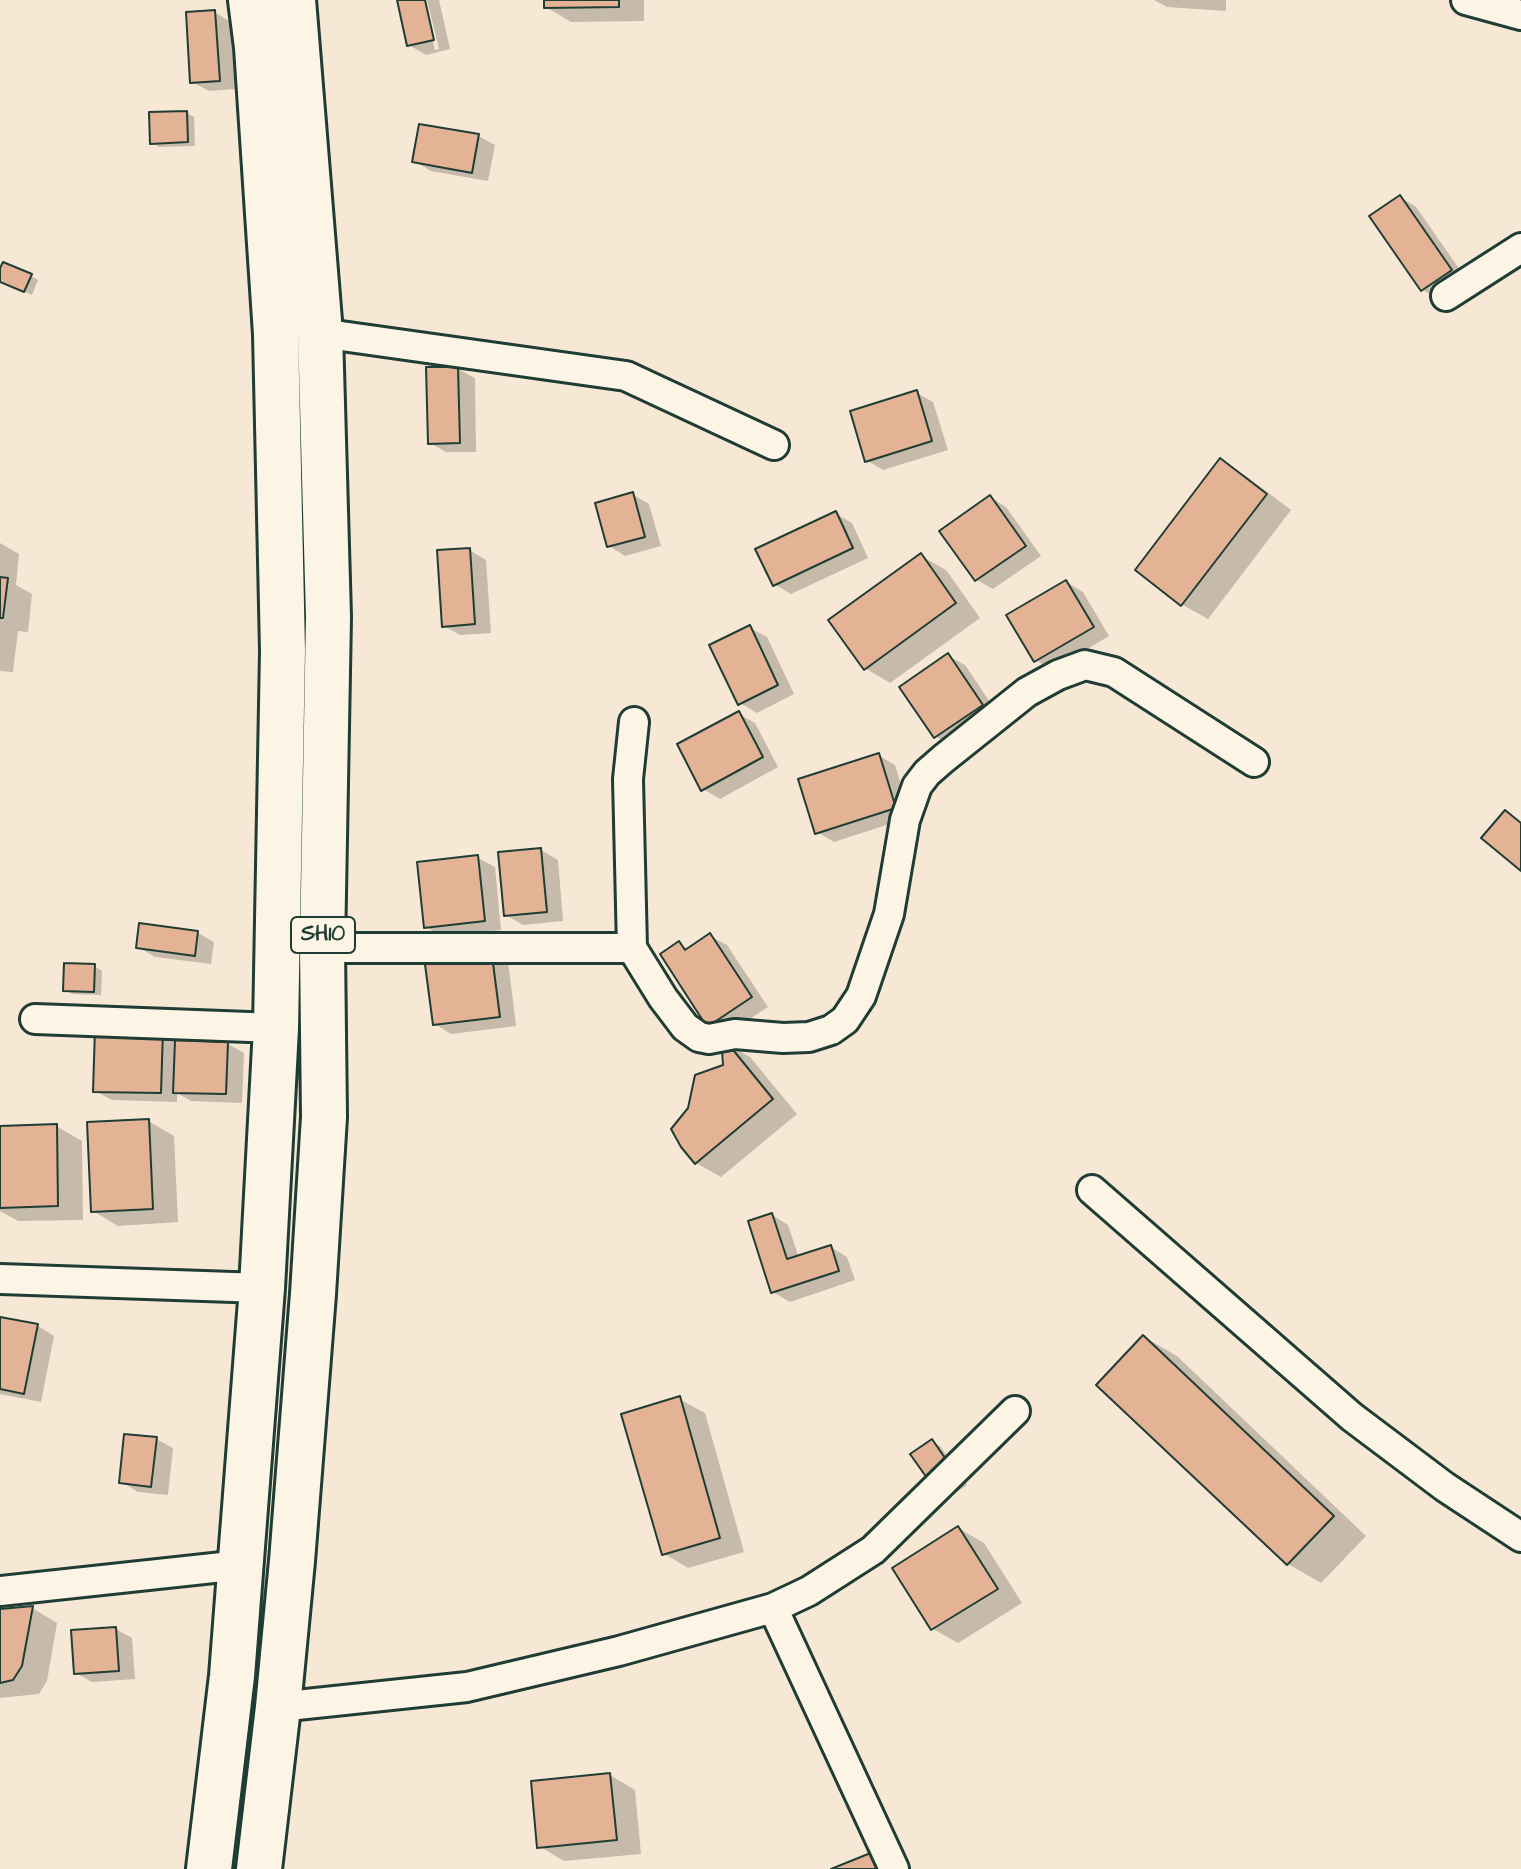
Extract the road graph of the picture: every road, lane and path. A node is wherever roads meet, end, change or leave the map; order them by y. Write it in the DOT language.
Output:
graph roads {
  1 [pos="251,0"];
  2 [pos="293,0"];
  3 [pos="1466,0"];
  4 [pos="1521,15"];
  5 [pos="1521,248"];
  6 [pos="1446,296"];
  7 [pos="320,333"];
  8 [pos="774,445"];
  9 [pos="634,722"];
  10 [pos="1254,762"];
  11 [pos="322,948"];
  12 [pos="632,948"];
  13 [pos="35,1019"];
  14 [pos="276,1028"];
  15 [pos="1092,1190"];
  16 [pos="0,1279"];
  17 [pos="262,1288"];
  18 [pos="1015,1411"];
  19 [pos="1521,1537"];
  20 [pos="241,1565"];
  21 [pos="0,1591"];
  22 [pos="773,1608"];
  23 [pos="278,1707"];
  24 [pos="209,1869"];
  25 [pos="259,1869"];
  26 [pos="894,1869"];
  1 -- 14 [label="main road, SH10"];
  2 -- 7 [label="main road, SH10"];
  3 -- 4 [label="street"];
  5 -- 6 [label="street"];
  7 -- 8 [label="street"];
  7 -- 11 [label="main road, SH10"];
  9 -- 12 [label="street"];
  10 -- 12 [label="street"];
  11 -- 12 [label="street"];
  11 -- 23 [label="main road, SH10"];
  13 -- 14 [label="street"];
  14 -- 17 [label="main road, SH10"];
  15 -- 19 [label="street"];
  16 -- 17 [label="street"];
  17 -- 20 [label="main road, SH10"];
  18 -- 22 [label="street"];
  20 -- 21 [label="street"];
  20 -- 24 [label="main road, SH10"];
  22 -- 23 [label="street"];
  22 -- 26 [label="street"];
  23 -- 25 [label="main road, SH10"];
}
